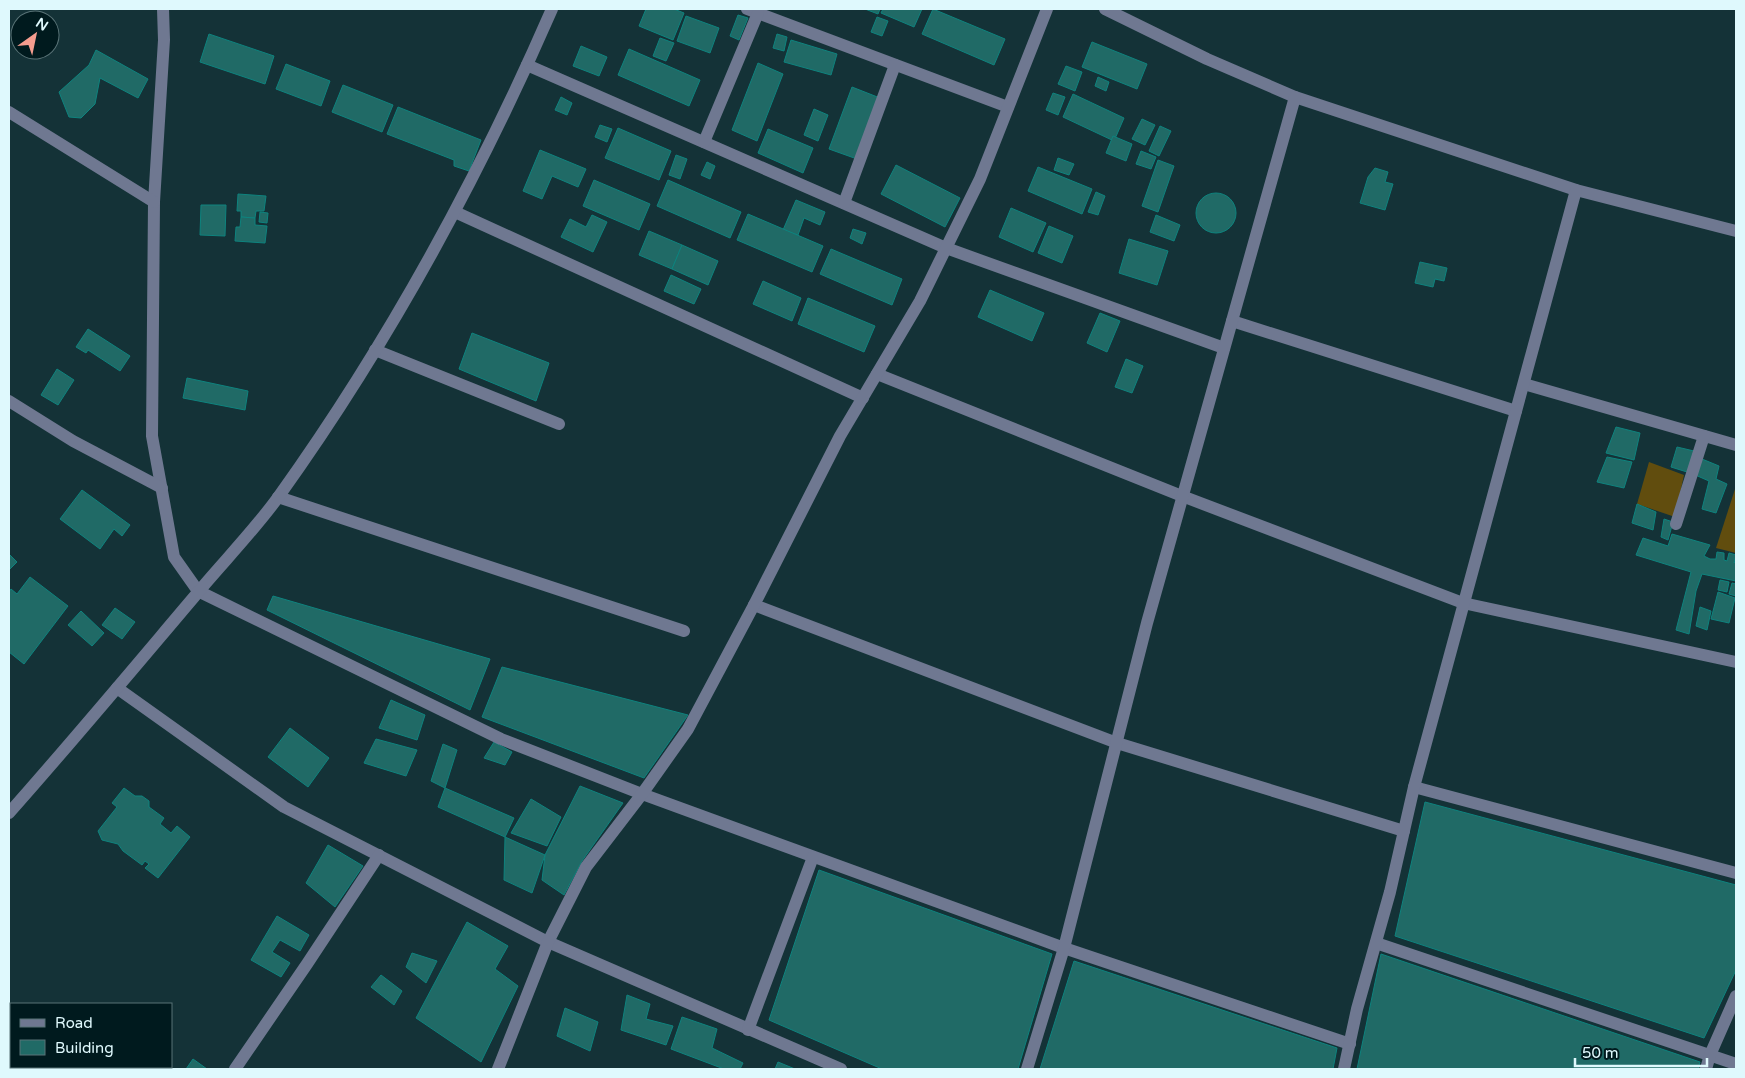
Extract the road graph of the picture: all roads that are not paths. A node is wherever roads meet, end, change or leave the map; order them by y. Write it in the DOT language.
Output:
graph roads {
  1 [pos="163,9"];
  2 [pos="552,9"];
  3 [pos="1047,9"];
  4 [pos="1105,9"];
  5 [pos="753,11"];
  6 [pos="527,65"];
  7 [pos="895,65"];
  8 [pos="1295,97"];
  9 [pos="1008,108"];
  10 [pos="9,112"];
  11 [pos="704,142"];
  12 [pos="1576,190"];
  13 [pos="154,202"];
  14 [pos="844,203"];
  15 [pos="454,212"];
  16 [pos="1736,231"];
  17 [pos="946,248"];
  18 [pos="1232,321"];
  19 [pos="1224,348"];
  20 [pos="375,350"];
  21 [pos="877,374"];
  22 [pos="1524,384"];
  23 [pos="863,398"];
  24 [pos="9,401"];
  25 [pos="1516,411"];
  26 [pos="559,424"];
  27 [pos="1704,436"];
  28 [pos="1736,445"];
  29 [pos="162,488"];
  30 [pos="1182,496"];
  31 [pos="278,498"];
  32 [pos="1676,524"];
  33 [pos="198,592"];
  34 [pos="1463,603"];
  35 [pos="754,606"];
  36 [pos="684,631"];
  37 [pos="1736,662"];
  38 [pos="116,688"];
  39 [pos="1117,744"];
  40 [pos="1414,787"];
  41 [pos="642,794"];
  42 [pos="9,813"];
  43 [pos="1404,831"];
  44 [pos="379,855"];
  45 [pos="813,856"];
  46 [pos="1736,873"];
  47 [pos="548,942"];
  48 [pos="1376,944"];
  49 [pos="1064,948"];
  50 [pos="1736,996"];
  51 [pos="748,1030"];
  52 [pos="1350,1044"];
  53 [pos="1710,1055"];
  54 [pos="1736,1064"];
  55 [pos="234,1069"];
  56 [pos="498,1069"];
  57 [pos="841,1069"];
  58 [pos="1027,1069"];
  59 [pos="1344,1069"];
  60 [pos="1706,1069"];
  1 -- 13 [label="street"];
  2 -- 6 [label="street"];
  3 -- 9 [label="street"];
  4 -- 8 [label="street"];
  5 -- 7 [label="street"];
  5 -- 11 [label="street"];
  6 -- 11 [label="street"];
  6 -- 15 [label="street"];
  7 -- 9 [label="street"];
  7 -- 14 [label="street"];
  8 -- 12 [label="street"];
  8 -- 18 [label="street"];
  9 -- 17 [label="street"];
  10 -- 13 [label="street"];
  11 -- 14 [label="street"];
  12 -- 16 [label="street"];
  12 -- 22 [label="street"];
  13 -- 29 [label="street"];
  14 -- 17 [label="street"];
  15 -- 20 [label="street"];
  15 -- 23 [label="street"];
  17 -- 19 [label="street"];
  17 -- 21 [label="street"];
  18 -- 19 [label="street"];
  18 -- 25 [label="street"];
  19 -- 30 [label="street"];
  20 -- 26 [label="street"];
  20 -- 31 [label="street"];
  21 -- 23 [label="street"];
  21 -- 30 [label="street"];
  22 -- 25 [label="street"];
  22 -- 27 [label="street"];
  23 -- 35 [label="street"];
  24 -- 29 [label="street"];
  25 -- 34 [label="street"];
  27 -- 28 [label="street"];
  27 -- 32 [label="street"];
  29 -- 33 [label="street"];
  30 -- 34 [label="street"];
  30 -- 39 [label="street"];
  31 -- 33 [label="street"];
  31 -- 36 [label="street"];
  33 -- 38 [label="street"];
  33 -- 41 [label="street"];
  34 -- 37 [label="street"];
  34 -- 40 [label="street"];
  35 -- 39 [label="street"];
  35 -- 41 [label="street"];
  38 -- 42 [label="street"];
  38 -- 44 [label="street"];
  39 -- 43 [label="street"];
  39 -- 49 [label="street"];
  40 -- 43 [label="street"];
  40 -- 46 [label="street"];
  41 -- 45 [label="street"];
  41 -- 47 [label="street"];
  43 -- 48 [label="street"];
  44 -- 47 [label="street"];
  44 -- 55 [label="street"];
  45 -- 49 [label="street"];
  45 -- 51 [label="street"];
  47 -- 51 [label="street"];
  47 -- 56 [label="street"];
  48 -- 52 [label="street"];
  48 -- 53 [label="street"];
  49 -- 52 [label="street"];
  49 -- 58 [label="street"];
  50 -- 53 [label="street"];
  51 -- 57 [label="street"];
  52 -- 59 [label="street"];
  53 -- 54 [label="street"];
  53 -- 60 [label="street"];
}
